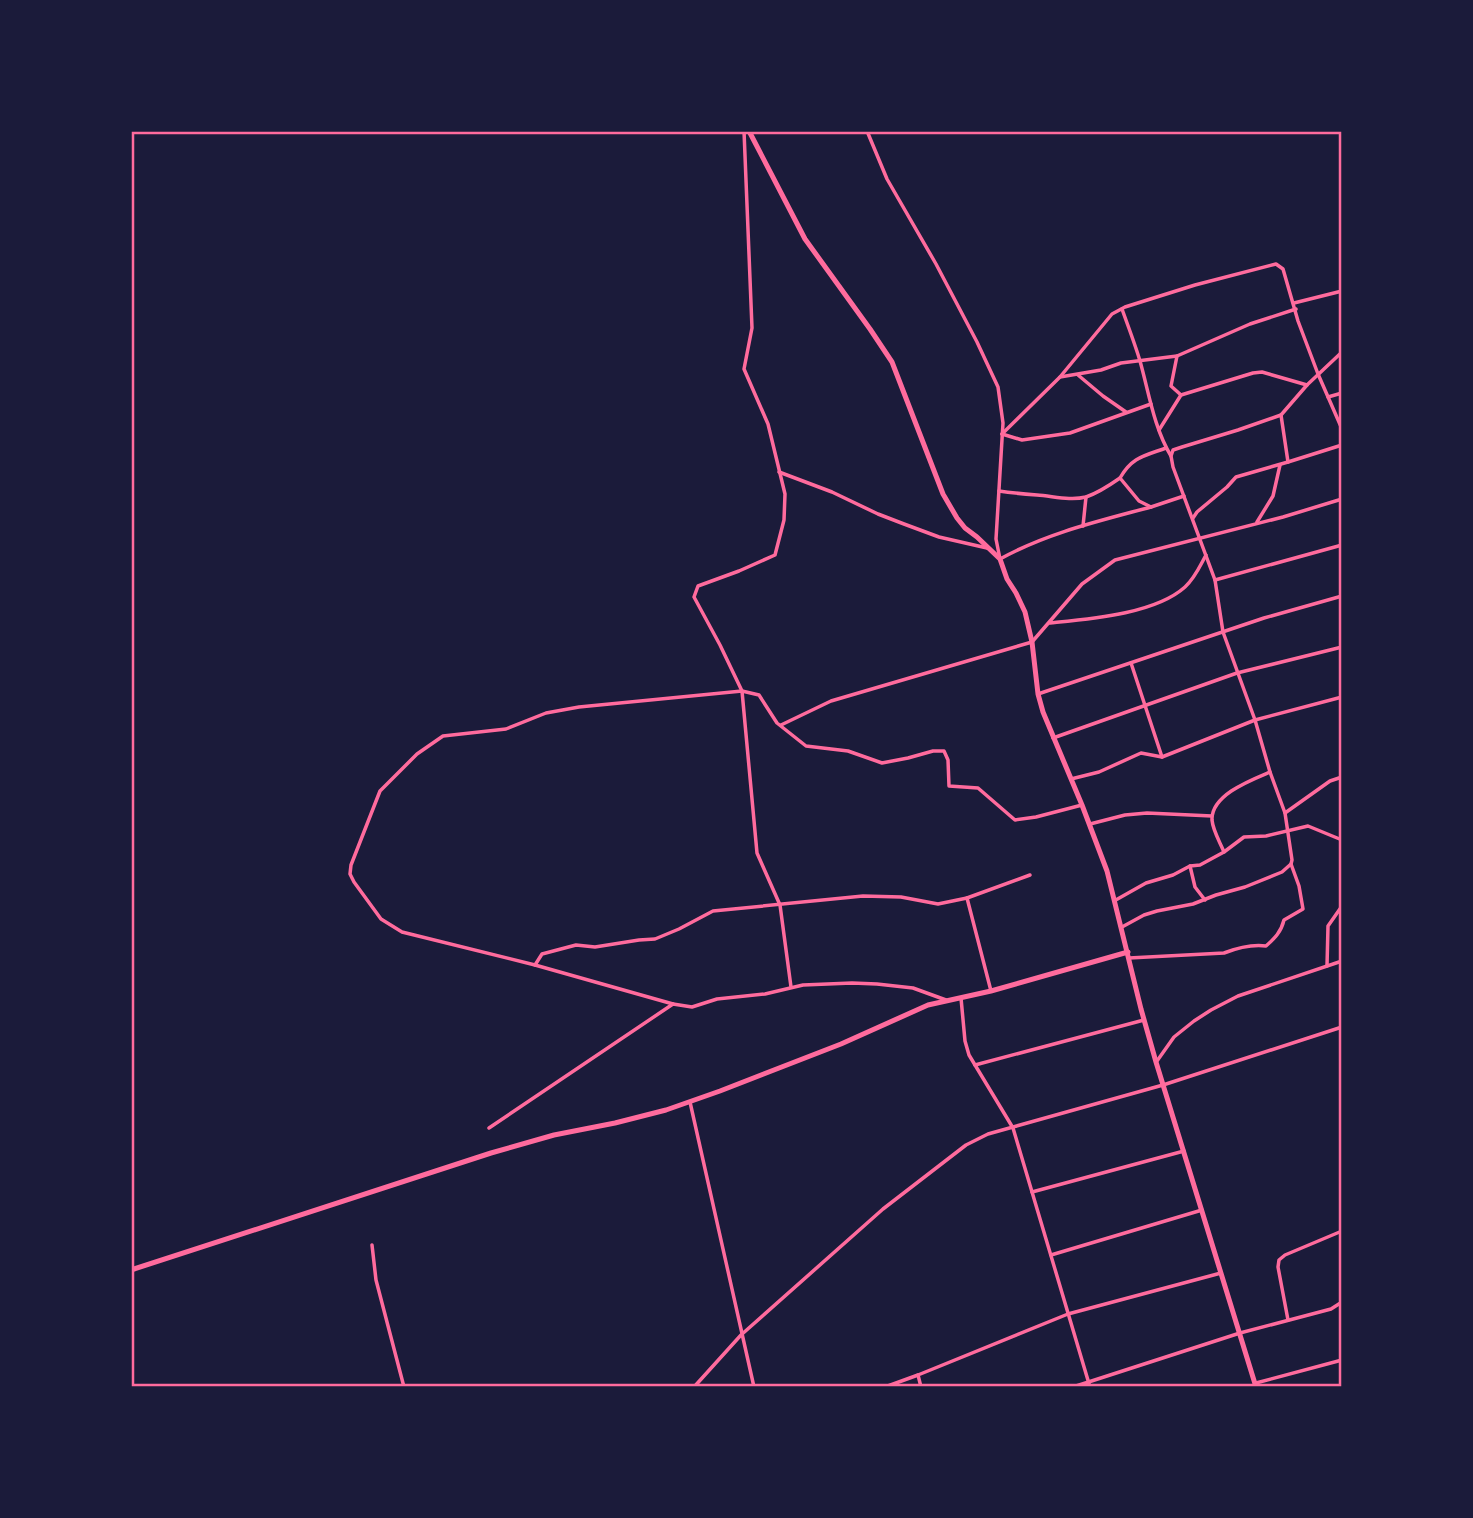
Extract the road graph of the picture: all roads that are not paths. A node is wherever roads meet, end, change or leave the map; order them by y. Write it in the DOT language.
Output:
graph roads {
  1 [pos="747,131"];
  2 [pos="867,131"];
  3 [pos="1342,291"];
  4 [pos="1295,306"];
  5 [pos="1122,309"];
  6 [pos="1342,352"];
  7 [pos="1177,356"];
  8 [pos="1140,362"];
  9 [pos="1077,374"];
  10 [pos="1318,374"];
  11 [pos="1060,377"];
  12 [pos="1307,385"];
  13 [pos="1342,393"];
  14 [pos="1181,395"];
  15 [pos="1328,397"];
  16 [pos="1151,404"];
  17 [pos="1126,412"];
  18 [pos="1282,415"];
  19 [pos="1342,429"];
  20 [pos="1159,430"];
  21 [pos="1002,434"];
  22 [pos="1342,445"];
  23 [pos="1166,448"];
  24 [pos="1171,456"];
  25 [pos="1288,461"];
  26 [pos="1281,464"];
  27 [pos="779,472"];
  28 [pos="1120,478"];
  29 [pos="999,491"];
  30 [pos="1184,496"];
  31 [pos="1086,497"];
  32 [pos="1342,499"];
  33 [pos="1151,507"];
  34 [pos="1192,520"];
  35 [pos="1256,523"];
  36 [pos="1083,526"];
  37 [pos="1199,538"];
  38 [pos="1342,544"];
  39 [pos="991,549"];
  40 [pos="1206,555"];
  41 [pos="1000,559"];
  42 [pos="1214,580"];
  43 [pos="1342,596"];
  44 [pos="1049,623"];
  45 [pos="1223,632"];
  46 [pos="1032,642"];
  47 [pos="1342,647"];
  48 [pos="1131,662"];
  49 [pos="1237,673"];
  50 [pos="742,691"];
  51 [pos="1038,694"];
  52 [pos="1342,697"];
  53 [pos="1145,705"];
  54 [pos="1255,720"];
  55 [pos="780,725"];
  56 [pos="1053,738"];
  57 [pos="1162,757"];
  58 [pos="1270,772"];
  59 [pos="1342,777"];
  60 [pos="1071,779"];
  61 [pos="1082,805"];
  62 [pos="1285,813"];
  63 [pos="1212,816"];
  64 [pos="1090,824"];
  65 [pos="1287,831"];
  66 [pos="1342,840"];
  67 [pos="1224,852"];
  68 [pos="1292,864"];
  69 [pos="1190,866"];
  70 [pos="1030,875"];
  71 [pos="967,898"];
  72 [pos="1205,900"];
  73 [pos="1114,901"];
  74 [pos="780,905"];
  75 [pos="1342,906"];
  76 [pos="1122,927"];
  77 [pos="1128,955"];
  78 [pos="1342,961"];
  79 [pos="536,965"];
  80 [pos="1327,966"];
  81 [pos="791,987"];
  82 [pos="992,991"];
  83 [pos="961,998"];
  84 [pos="948,1001"];
  85 [pos="673,1004"];
  86 [pos="1144,1020"];
  87 [pos="1342,1027"];
  88 [pos="1156,1062"];
  89 [pos="975,1065"];
  90 [pos="1163,1085"];
  91 [pos="690,1102"];
  92 [pos="489,1128"];
  93 [pos="1013,1128"];
  94 [pos="1184,1151"];
  95 [pos="1032,1192"];
  96 [pos="1202,1210"];
  97 [pos="1342,1231"];
  98 [pos="372,1245"];
  99 [pos="1051,1255"];
  100 [pos="131,1270"];
  101 [pos="1222,1272"];
  102 [pos="1342,1302"];
  103 [pos="1068,1314"];
  104 [pos="1288,1320"];
  105 [pos="1240,1333"];
  106 [pos="741,1335"];
  107 [pos="1342,1360"];
  108 [pos="918,1375"];
  109 [pos="1088,1381"];
  110 [pos="1256,1385"];
  111 [pos="404,1387"];
  112 [pos="694,1387"];
  113 [pos="754,1387"];
  114 [pos="885,1387"];
  115 [pos="921,1387"];
  116 [pos="1073,1387"];
  117 [pos="1090,1387"];
  1 -- 27 [label="street"];
  1 -- 39 [label="main road"];
  2 -- 21 [label="street"];
  3 -- 4 [label="street"];
  4 -- 5 [label="street"];
  4 -- 7 [label="street"];
  4 -- 10 [label="street"];
  5 -- 8 [label="street"];
  5 -- 11 [label="street"];
  6 -- 10 [label="street"];
  7 -- 8 [label="street"];
  7 -- 14 [label="street"];
  8 -- 9 [label="street"];
  8 -- 16 [label="street"];
  9 -- 11 [label="street"];
  9 -- 17 [label="street"];
  10 -- 12 [label="street"];
  10 -- 15 [label="street"];
  11 -- 21 [label="street"];
  12 -- 14 [label="street"];
  12 -- 18 [label="street"];
  13 -- 15 [label="street"];
  14 -- 20 [label="street"];
  15 -- 19 [label="street"];
  16 -- 17 [label="street"];
  16 -- 20 [label="street"];
  17 -- 21 [label="street"];
  18 -- 24 [label="street"];
  18 -- 25 [label="street"];
  20 -- 23 [label="street"];
  21 -- 29 [label="street"];
  22 -- 25 [label="street"];
  23 -- 24 [label="street"];
  23 -- 28 [label="street"];
  24 -- 30 [label="street"];
  25 -- 26 [label="street"];
  26 -- 34 [label="street"];
  26 -- 35 [label="street"];
  27 -- 39 [label="street"];
  27 -- 50 [label="street"];
  28 -- 31 [label="street"];
  28 -- 33 [label="street"];
  29 -- 31 [label="street"];
  29 -- 41 [label="street"];
  30 -- 33 [label="street"];
  30 -- 34 [label="street"];
  31 -- 36 [label="street"];
  32 -- 35 [label="street"];
  33 -- 36 [label="street"];
  34 -- 37 [label="street"];
  35 -- 37 [label="street"];
  36 -- 41 [label="street"];
  37 -- 40 [label="street"];
  37 -- 44 [label="street"];
  38 -- 42 [label="street"];
  39 -- 41 [label="main road"];
  40 -- 42 [label="street"];
  40 -- 44 [label="street"];
  41 -- 46 [label="main road"];
  42 -- 45 [label="street"];
  43 -- 45 [label="street"];
  44 -- 46 [label="street"];
  45 -- 48 [label="street"];
  45 -- 49 [label="street"];
  46 -- 51 [label="main road"];
  46 -- 55 [label="street"];
  47 -- 49 [label="street"];
  48 -- 51 [label="street"];
  48 -- 53 [label="street"];
  49 -- 53 [label="street"];
  49 -- 54 [label="street"];
  50 -- 55 [label="street"];
  50 -- 74 [label="street"];
  50 -- 79 [label="street"];
  51 -- 56 [label="main road"];
  52 -- 54 [label="street"];
  53 -- 56 [label="street"];
  53 -- 57 [label="street"];
  54 -- 57 [label="street"];
  54 -- 58 [label="street"];
  55 -- 61 [label="street"];
  56 -- 60 [label="main road"];
  57 -- 60 [label="street"];
  58 -- 62 [label="street"];
  58 -- 63 [label="street"];
  59 -- 62 [label="street"];
  60 -- 61 [label="main road"];
  61 -- 64 [label="main road"];
  62 -- 65 [label="street"];
  63 -- 64 [label="street"];
  63 -- 67 [label="street"];
  64 -- 73 [label="main road"];
  65 -- 66 [label="street"];
  65 -- 67 [label="street"];
  65 -- 68 [label="street"];
  67 -- 69 [label="street"];
  68 -- 72 [label="street"];
  68 -- 77 [label="street"];
  69 -- 72 [label="street"];
  69 -- 73 [label="street"];
  70 -- 71 [label="street"];
  71 -- 74 [label="street"];
  71 -- 82 [label="street"];
  72 -- 76 [label="street"];
  73 -- 76 [label="main road"];
  74 -- 79 [label="street"];
  74 -- 81 [label="street"];
  75 -- 80 [label="street"];
  76 -- 77 [label="main road"];
  77 -- 82 [label="main road"];
  77 -- 86 [label="main road"];
  78 -- 80 [label="street"];
  79 -- 85 [label="street"];
  80 -- 88 [label="street"];
  81 -- 84 [label="street"];
  81 -- 85 [label="street"];
  82 -- 83 [label="main road"];
  83 -- 84 [label="main road"];
  83 -- 89 [label="street"];
  84 -- 91 [label="main road"];
  85 -- 92 [label="street"];
  86 -- 88 [label="main road"];
  86 -- 89 [label="street"];
  87 -- 90 [label="street"];
  88 -- 90 [label="main road"];
  89 -- 93 [label="street"];
  90 -- 93 [label="street"];
  90 -- 94 [label="main road"];
  91 -- 100 [label="main road"];
  91 -- 106 [label="street"];
  93 -- 95 [label="street"];
  93 -- 106 [label="street"];
  94 -- 95 [label="street"];
  94 -- 96 [label="main road"];
  95 -- 99 [label="street"];
  96 -- 99 [label="street"];
  96 -- 101 [label="main road"];
  97 -- 104 [label="street"];
  98 -- 111 [label="street"];
  99 -- 103 [label="street"];
  101 -- 103 [label="street"];
  101 -- 105 [label="main road"];
  102 -- 104 [label="street"];
  103 -- 108 [label="street"];
  103 -- 109 [label="street"];
  104 -- 105 [label="street"];
  105 -- 109 [label="street"];
  105 -- 110 [label="main road"];
  106 -- 112 [label="street"];
  106 -- 113 [label="street"];
  107 -- 110 [label="street"];
  108 -- 114 [label="street"];
  108 -- 115 [label="street"];
  109 -- 116 [label="street"];
  109 -- 117 [label="street"];
}
